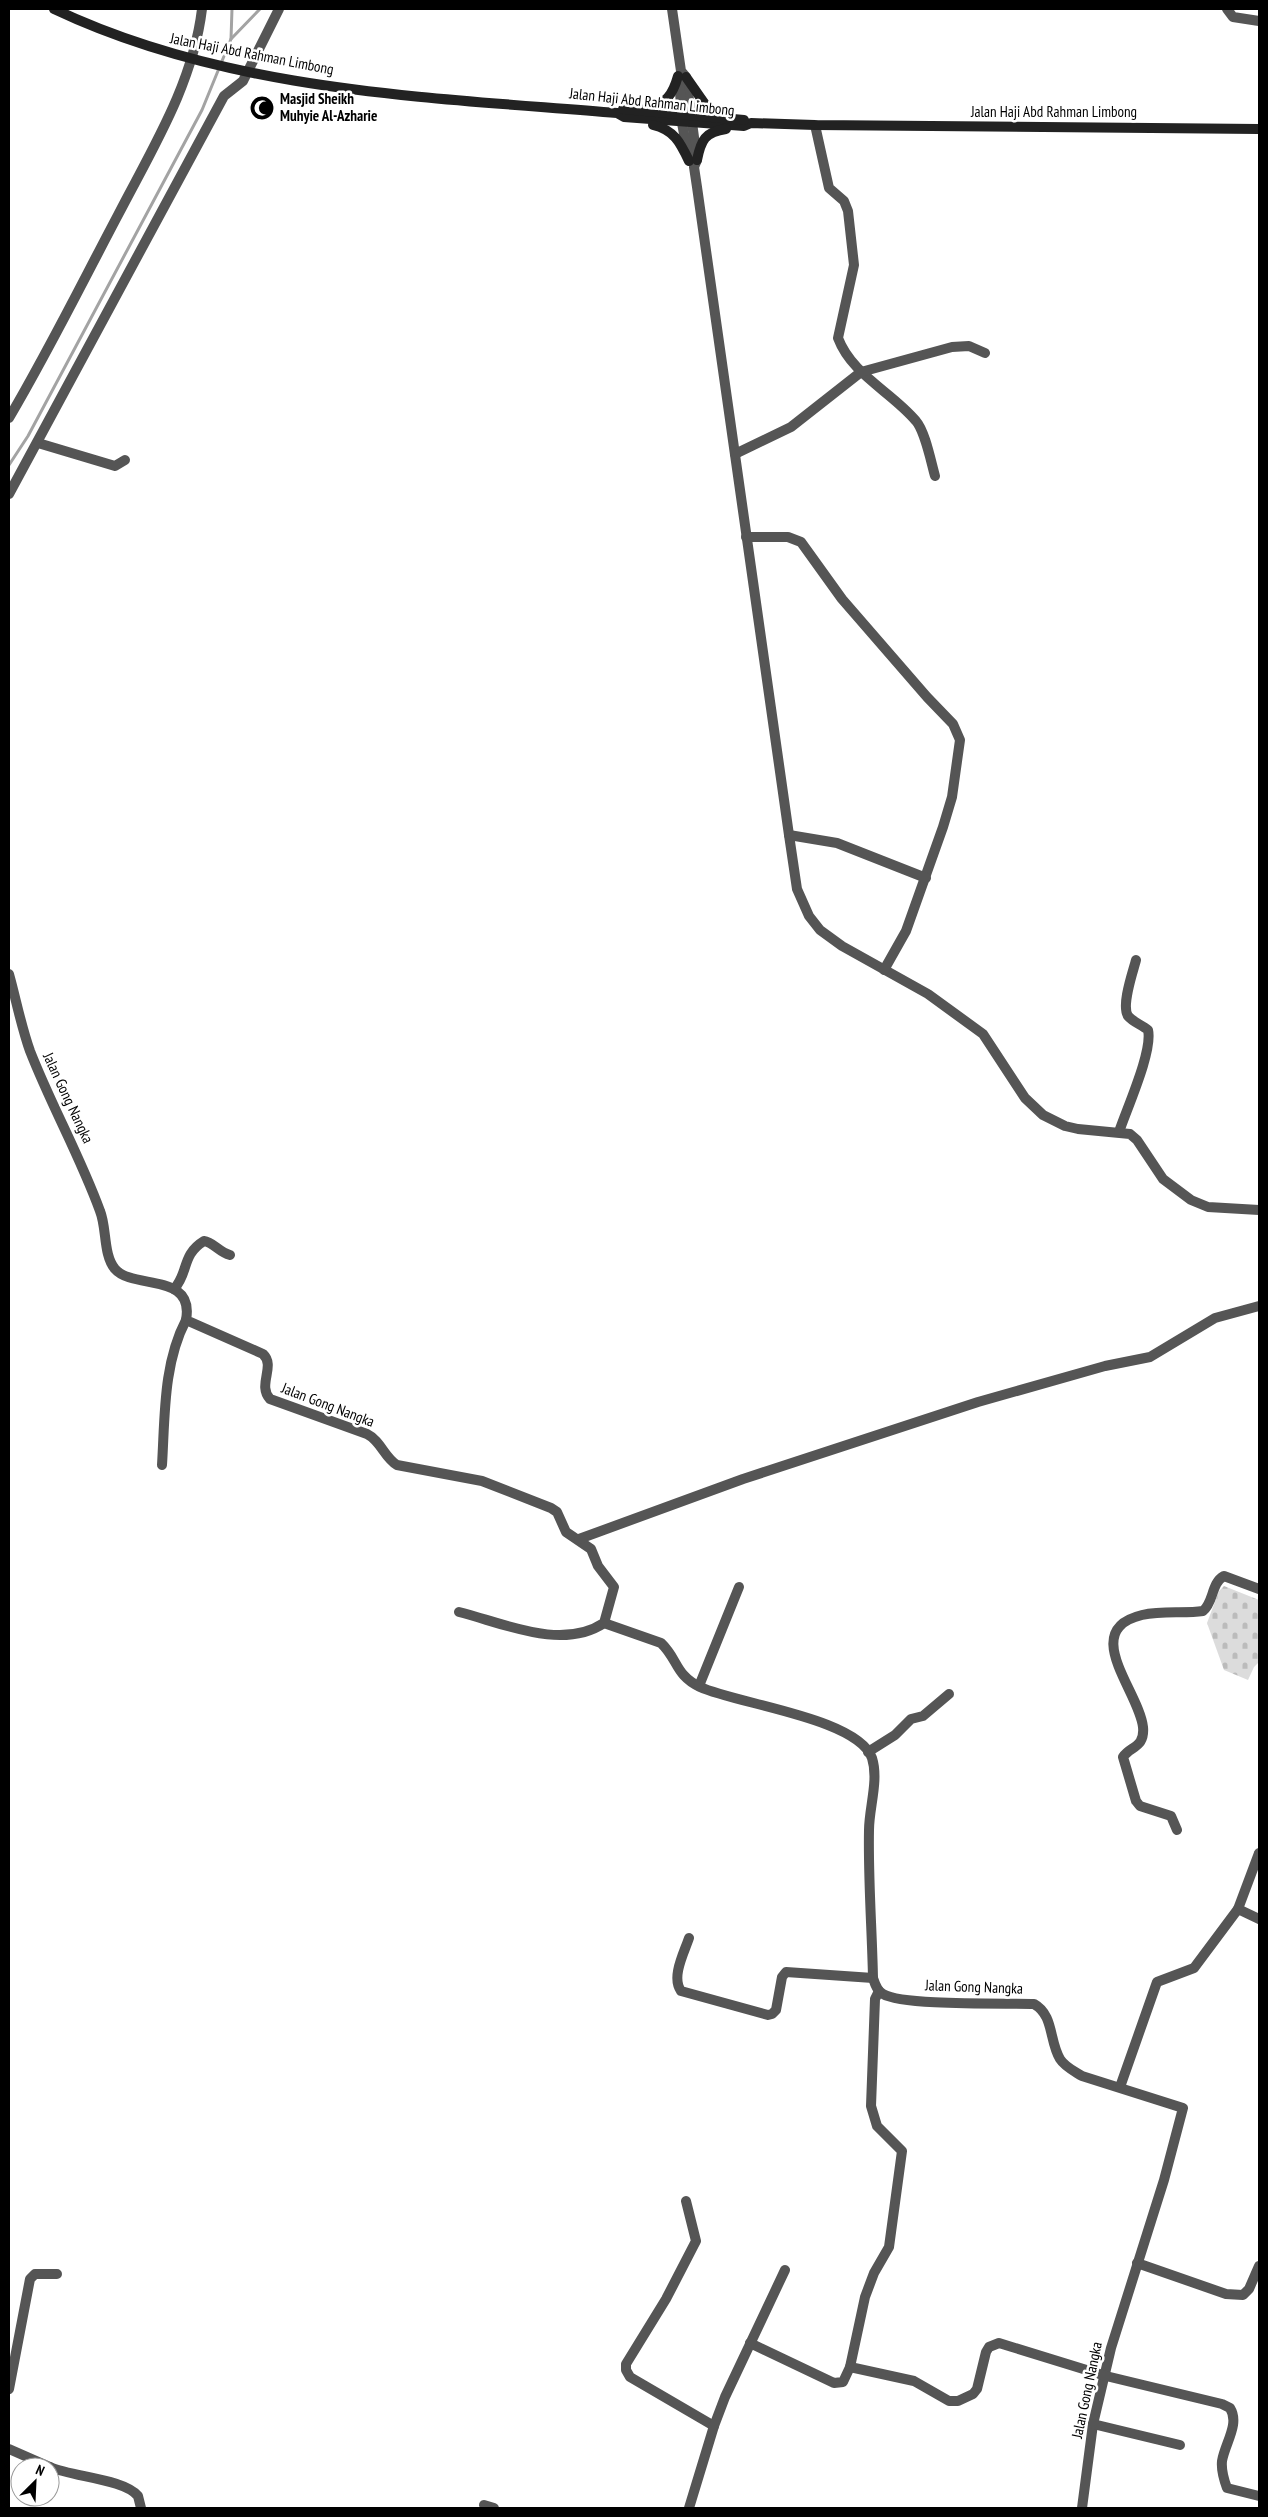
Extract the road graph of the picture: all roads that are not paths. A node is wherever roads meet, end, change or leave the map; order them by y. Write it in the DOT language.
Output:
graph roads {
  1 [pos="54,9"];
  2 [pos="202,9"];
  3 [pos="278,9"];
  4 [pos="672,9"];
  5 [pos="1227,9"];
  6 [pos="1259,21"];
  7 [pos="191,59"];
  8 [pos="243,70"];
  9 [pos="682,75"];
  10 [pos="621,113"];
  11 [pos="687,118"];
  12 [pos="746,123"];
  13 [pos="815,125"];
  14 [pos="1259,128"];
  15 [pos="693,162"];
  16 [pos="985,353"];
  17 [pos="861,372"];
  18 [pos="9,418"];
  19 [pos="38,443"];
  20 [pos="735,454"];
  21 [pos="125,460"];
  22 [pos="935,476"];
  23 [pos="9,494"];
  24 [pos="746,537"];
  25 [pos="789,835"];
  26 [pos="926,878"];
  27 [pos="1136,960"];
  28 [pos="884,970"];
  29 [pos="9,974"];
  30 [pos="1119,1132"];
  31 [pos="1259,1210"];
  32 [pos="230,1255"];
  33 [pos="174,1289"];
  34 [pos="1259,1306"];
  35 [pos="186,1320"];
  36 [pos="162,1465"];
  37 [pos="579,1539"];
  38 [pos="739,1587"];
  39 [pos="1259,1589"];
  40 [pos="459,1612"];
  41 [pos="610,1625"];
  42 [pos="699,1686"];
  43 [pos="949,1694"];
  44 [pos="868,1752"];
  45 [pos="1177,1830"];
  46 [pos="1259,1853"];
  47 [pos="1238,1909"];
  48 [pos="1259,1919"];
  49 [pos="689,1938"];
  50 [pos="873,1978"];
  51 [pos="879,1991"];
  52 [pos="1120,2087"];
  53 [pos="686,2201"];
  54 [pos="1137,2263"];
  55 [pos="1259,2266"];
  56 [pos="786,2270"];
  57 [pos="57,2274"];
  58 [pos="750,2343"];
  59 [pos="850,2368"];
  60 [pos="1106,2376"];
  61 [pos="9,2389"];
  62 [pos="1094,2424"];
  63 [pos="714,2426"];
  64 [pos="1180,2445"];
  65 [pos="9,2449"];
  66 [pos="27,2457"];
  67 [pos="60,2471"];
  68 [pos="1259,2496"];
  69 [pos="141,2508"];
  70 [pos="689,2508"];
  71 [pos="1082,2508"];
  1 -- 7 [label="street, Jalan Haji Abd Rahman Limbong"];
  2 -- 7 [label="street"];
  3 -- 8 [label="street"];
  4 -- 9 [label="street"];
  5 -- 6 [label="street"];
  7 -- 8 [label="street, Jalan Haji Abd Rahman Limbong"];
  7 -- 18 [label="street"];
  8 -- 10 [label="street, Jalan Haji Abd Rahman Limbong"];
  8 -- 19 [label="street"];
  9 -- 10 [label="street"];
  9 -- 11 [label="street"];
  9 -- 12 [label="street"];
  10 -- 11 [label="street, Jalan Haji Abd Rahman Limbong"];
  10 -- 15 [label="street"];
  11 -- 12 [label="street, Jalan Haji Abd Rahman Limbong"];
  11 -- 15 [label="street"];
  12 -- 13 [label="street, Jalan Haji Abd Rahman Limbong"];
  12 -- 15 [label="street"];
  13 -- 14 [label="street, Jalan Haji Abd Rahman Limbong"];
  13 -- 17 [label="street"];
  15 -- 20 [label="street"];
  16 -- 17 [label="street"];
  17 -- 20 [label="street"];
  17 -- 22 [label="street"];
  19 -- 21 [label="street"];
  19 -- 23 [label="street"];
  20 -- 24 [label="street"];
  24 -- 25 [label="street"];
  24 -- 26 [label="street"];
  25 -- 26 [label="street"];
  25 -- 28 [label="street"];
  26 -- 28 [label="street"];
  27 -- 30 [label="street"];
  28 -- 30 [label="street"];
  29 -- 33 [label="street, Jalan Gong Nangka"];
  30 -- 31 [label="street"];
  32 -- 33 [label="street"];
  33 -- 35 [label="street"];
  34 -- 37 [label="street"];
  35 -- 36 [label="street"];
  35 -- 37 [label="street, Jalan Gong Nangka"];
  37 -- 41 [label="street, Jalan Gong Nangka"];
  38 -- 42 [label="street"];
  39 -- 45 [label="street"];
  40 -- 41 [label="street"];
  41 -- 42 [label="street"];
  42 -- 44 [label="street"];
  43 -- 44 [label="street"];
  44 -- 50 [label="street"];
  46 -- 47 [label="street"];
  47 -- 48 [label="street"];
  47 -- 52 [label="street"];
  49 -- 50 [label="street"];
  50 -- 51 [label="street"];
  51 -- 52 [label="street, Jalan Gong Nangka"];
  51 -- 59 [label="street"];
  52 -- 54 [label="street, Jalan Gong Nangka"];
  53 -- 63 [label="street"];
  54 -- 55 [label="street"];
  54 -- 60 [label="street, Jalan Gong Nangka"];
  56 -- 58 [label="street"];
  57 -- 61 [label="street"];
  58 -- 59 [label="street"];
  58 -- 63 [label="street"];
  59 -- 60 [label="street"];
  60 -- 62 [label="street, Jalan Gong Nangka"];
  60 -- 68 [label="street"];
  62 -- 64 [label="street"];
  62 -- 71 [label="street, Jalan Gong Nangka"];
  63 -- 70 [label="street"];
  65 -- 66 [label="street"];
  67 -- 69 [label="street"];
}
